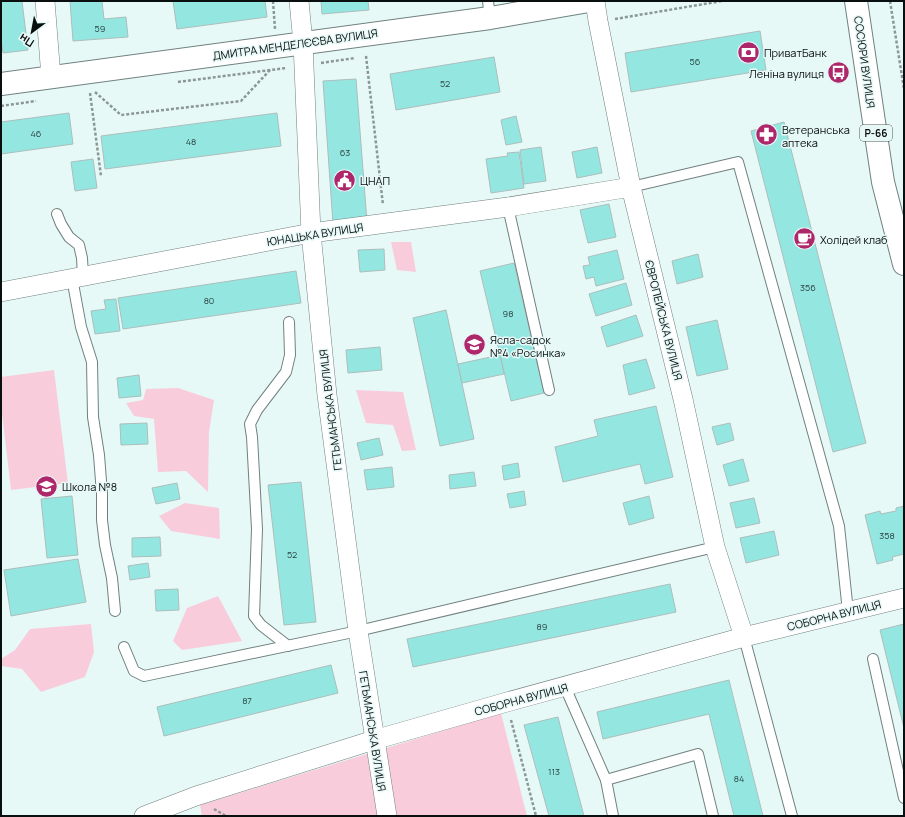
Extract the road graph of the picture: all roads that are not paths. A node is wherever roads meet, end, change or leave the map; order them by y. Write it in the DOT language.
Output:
graph roads {
  1 [pos="45,1"];
  2 [pos="299,1"];
  3 [pos="589,1"];
  4 [pos="595,1"];
  5 [pos="856,1"];
  6 [pos="489,10"];
  7 [pos="303,43"];
  8 [pos="51,77"];
  9 [pos="1,84"];
  10 [pos="631,187"];
  11 [pos="508,207"];
  12 [pos="57,214"];
  13 [pos="311,234"];
  14 [pos="904,264"];
  15 [pos="78,277"];
  16 [pos="1,292"];
  17 [pos="289,322"];
  18 [pos="549,390"];
  19 [pos="715,547"];
  20 [pos="904,598"];
  21 [pos="115,611"];
  22 [pos="848,612"];
  23 [pos="358,631"];
  24 [pos="744,637"];
  25 [pos="288,646"];
  26 [pos="124,647"];
  27 [pos="873,659"];
  28 [pos="566,687"];
  29 [pos="374,740"];
  30 [pos="606,780"];
  31 [pos="904,798"];
  32 [pos="144,816"];
  33 [pos="387,816"];
  34 [pos="612,816"];
  35 [pos="713,816"];
  36 [pos="792,816"];
  1 -- 8 [label="street"];
  2 -- 7 [label="street, ГЕТЬМАНСЬКА ВУЛИЦЯ"];
  3 -- 6 [label="street, ДМИТРА МЕНДЕЛЄЄВА ВУЛИЦЯ"];
  4 -- 10 [label="street, ЄВРОПЕЙСЬКА ВУЛИЦЯ"];
  5 -- 14 [label="street, СОСЮРИ ВУЛИЦЯ / Р-66"];
  6 -- 7 [label="street, ДМИТРА МЕНДЕЛЄЄВА ВУЛИЦЯ"];
  7 -- 8 [label="street, ДМИТРА МЕНДЕЛЄЄВА ВУЛИЦЯ"];
  7 -- 13 [label="street, ГЕТЬМАНСЬКА ВУЛИЦЯ"];
  8 -- 9 [label="street, ДМИТРА МЕНДЕЛЄЄВА ВУЛИЦЯ"];
  10 -- 11 [label="street, ЮНАЦЬКА ВУЛИЦЯ"];
  10 -- 19 [label="street, ЄВРОПЕЙСЬКА ВУЛИЦЯ"];
  10 -- 22 [label="lane"];
  11 -- 13 [label="street, ЮНАЦЬКА ВУЛИЦЯ"];
  11 -- 18 [label="lane"];
  12 -- 15 [label="lane"];
  13 -- 15 [label="street, ЮНАЦЬКА ВУЛИЦЯ"];
  13 -- 23 [label="street, ГЕТЬМАНСЬКА ВУЛИЦЯ"];
  15 -- 16 [label="street, ЮНАЦЬКА ВУЛИЦЯ"];
  15 -- 21 [label="lane"];
  17 -- 25 [label="lane"];
  19 -- 23 [label="lane"];
  19 -- 24 [label="street, ЄВРОПЕЙСЬКА ВУЛИЦЯ"];
  20 -- 22 [label="street, СОБОРНА ВУЛИЦЯ"];
  22 -- 24 [label="street, СОБОРНА ВУЛИЦЯ"];
  23 -- 25 [label="lane"];
  23 -- 29 [label="street, ГЕТЬМАНСЬКА ВУЛИЦЯ"];
  24 -- 28 [label="street, СОБОРНА ВУЛИЦЯ"];
  24 -- 36 [label="lane"];
  25 -- 26 [label="lane"];
  27 -- 31 [label="lane"];
  28 -- 29 [label="street, СОБОРНА ВУЛИЦЯ"];
  28 -- 30 [label="lane"];
  29 -- 32 [label="street, СОБОРНА ВУЛИЦЯ"];
  29 -- 33 [label="street, ГЕТЬМАНСЬКА ВУЛИЦЯ"];
  30 -- 34 [label="lane"];
  30 -- 35 [label="lane"];
}
